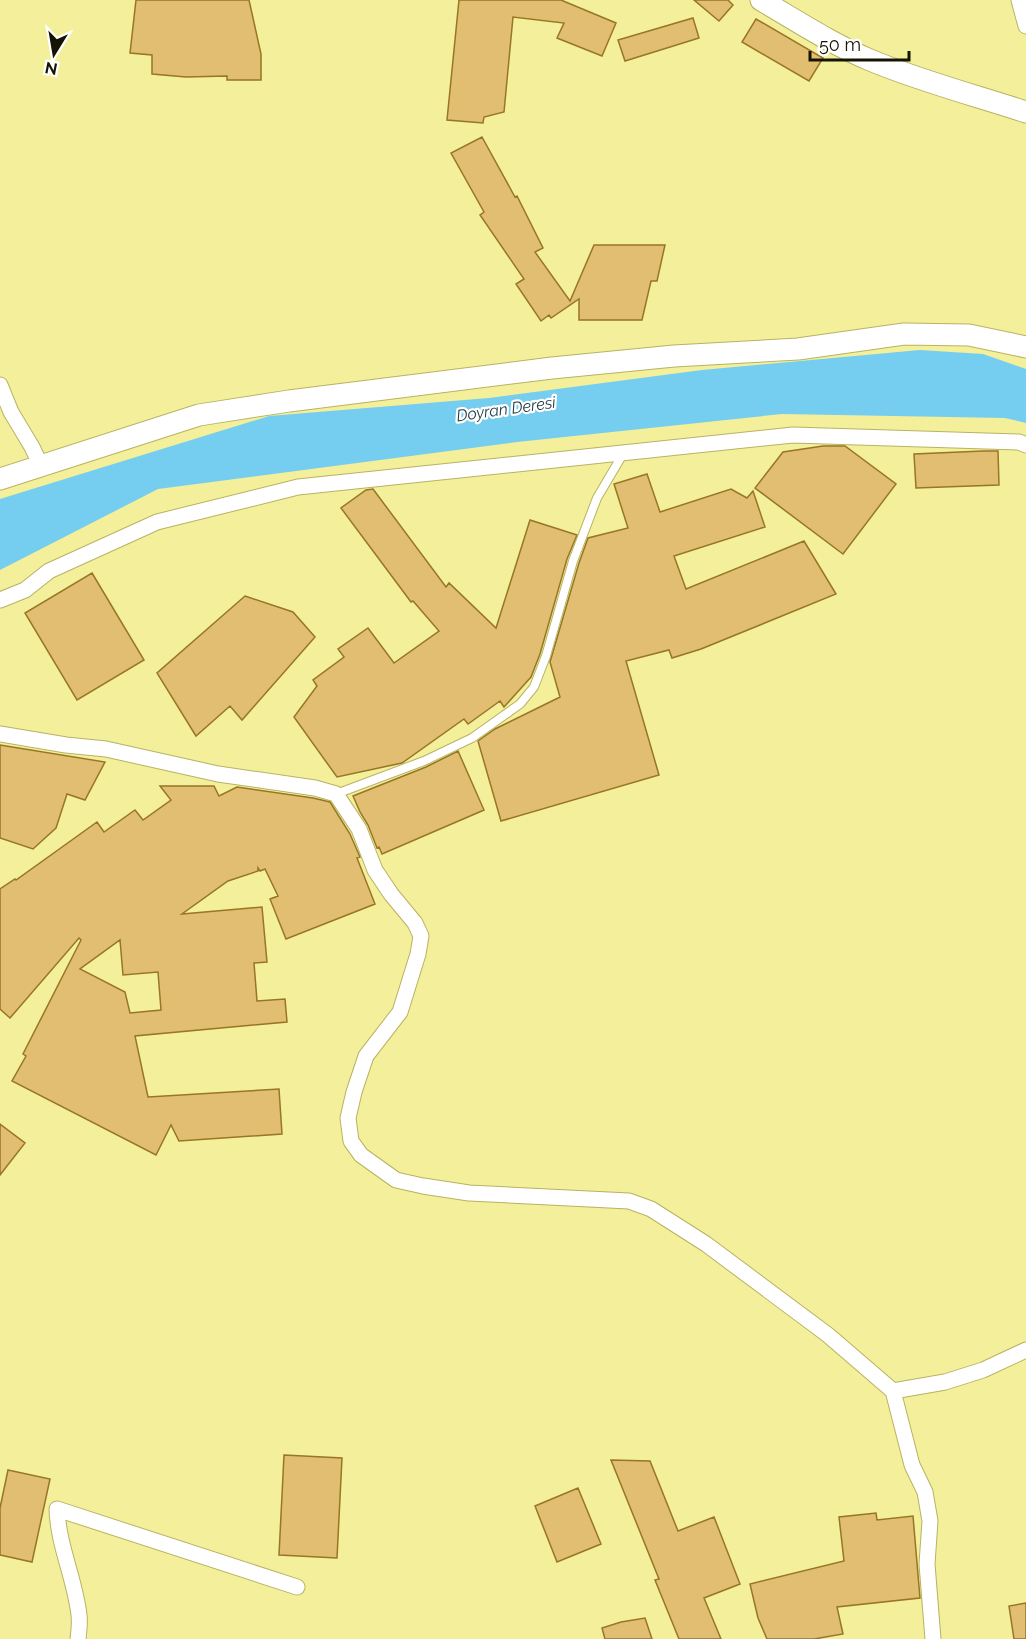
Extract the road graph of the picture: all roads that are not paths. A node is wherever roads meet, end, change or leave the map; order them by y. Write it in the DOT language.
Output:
graph roads {
  1 [pos="761,0"];
  2 [pos="1019,0"];
  3 [pos="1026,26"];
  4 [pos="1026,112"];
  5 [pos="1026,347"];
  6 [pos="0,385"];
  7 [pos="1026,445"];
  8 [pos="624,453"];
  9 [pos="41,466"];
  10 [pos="0,479"];
  11 [pos="0,600"];
  12 [pos="0,734"];
  13 [pos="336,794"];
  14 [pos="1026,1350"];
  15 [pos="893,1391"];
  16 [pos="297,1587"];
  17 [pos="78,1639"];
  18 [pos="933,1639"];
  1 -- 4 [label="street"];
  2 -- 3 [label="street"];
  5 -- 9 [label="street"];
  6 -- 9 [label="street"];
  7 -- 8 [label="street"];
  8 -- 11 [label="street"];
  8 -- 13 [label="lane"];
  9 -- 10 [label="street"];
  12 -- 13 [label="street"];
  13 -- 15 [label="street"];
  14 -- 15 [label="street"];
  15 -- 18 [label="street"];
  16 -- 17 [label="street"];
}
